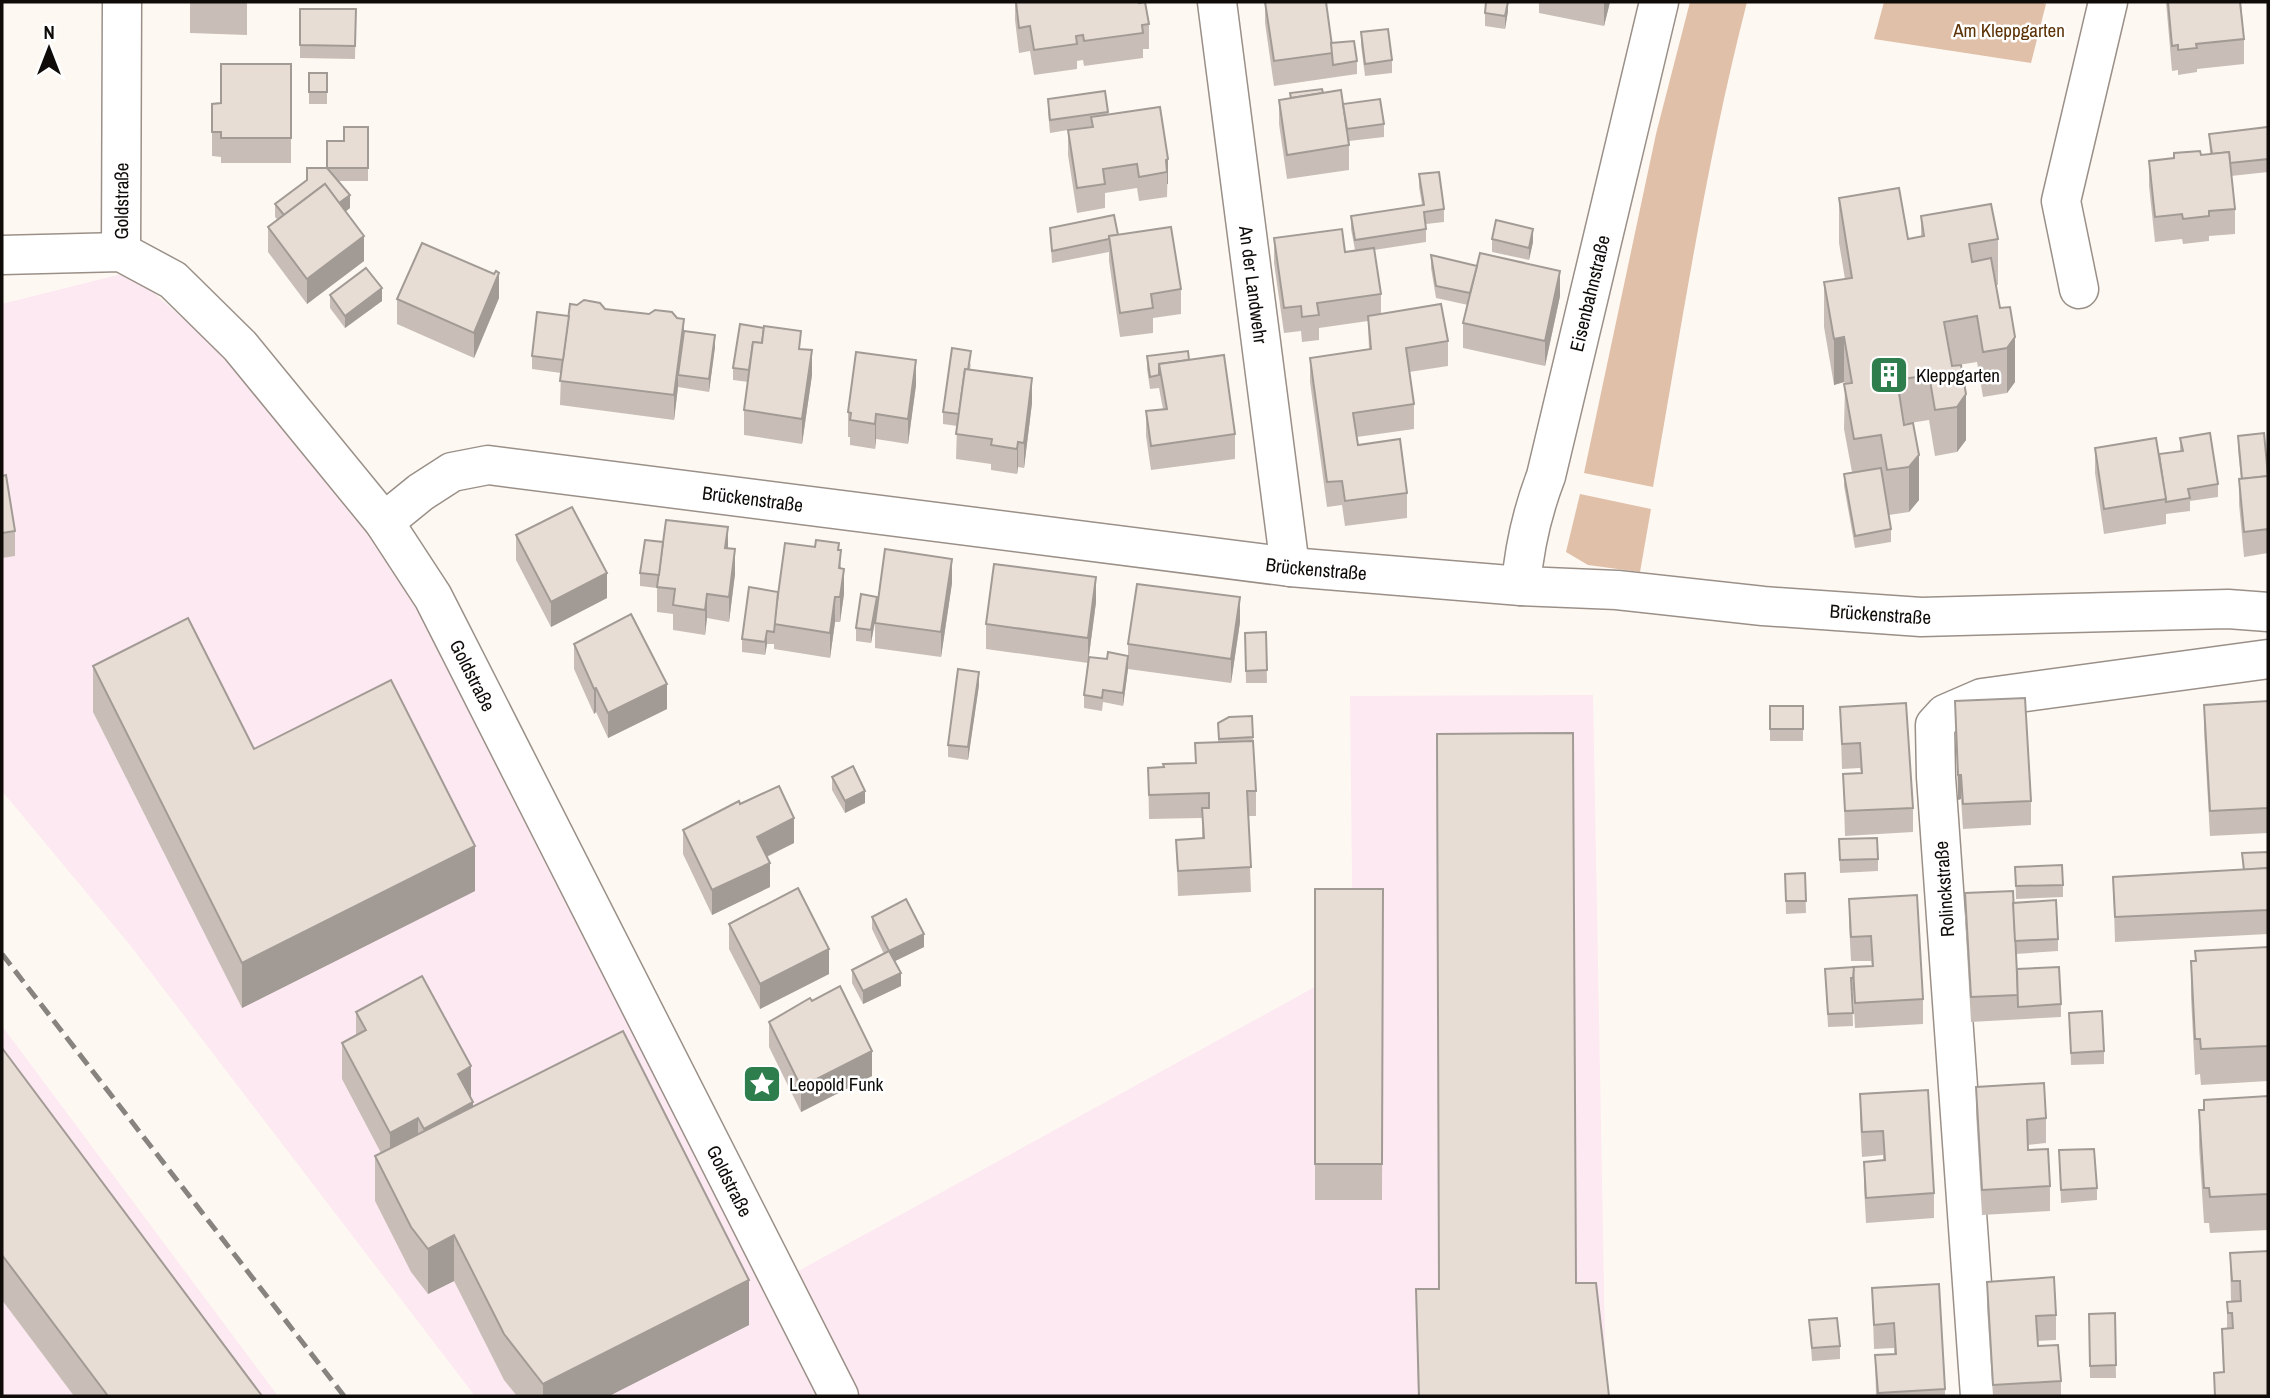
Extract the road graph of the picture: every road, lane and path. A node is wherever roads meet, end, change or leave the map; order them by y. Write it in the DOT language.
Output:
graph roads {
  1 [pos="122,2"];
  2 [pos="1217,2"];
  3 [pos="1659,2"];
  4 [pos="2108,2"];
  5 [pos="121,252"];
  6 [pos="2,255"];
  7 [pos="2079,289"];
  8 [pos="384,522"];
  9 [pos="1290,566"];
  10 [pos="1521,586"];
  11 [pos="2268,612"];
  12 [pos="2268,659"];
  13 [pos="839,1396"];
  14 [pos="1980,1396"];
  1 -- 5 [label="street, Goldstraße"];
  2 -- 9 [label="street, An der Landwehr"];
  3 -- 10 [label="street, Eisenbahnstraße"];
  4 -- 7 [label="street"];
  5 -- 6 [label="street"];
  5 -- 8 [label="street, Goldstraße"];
  8 -- 9 [label="street, Brückenstraße"];
  8 -- 13 [label="street, Goldstraße"];
  9 -- 10 [label="street, Brückenstraße"];
  10 -- 11 [label="street, Brückenstraße"];
  12 -- 14 [label="street, Rolinckstraße"];
}
